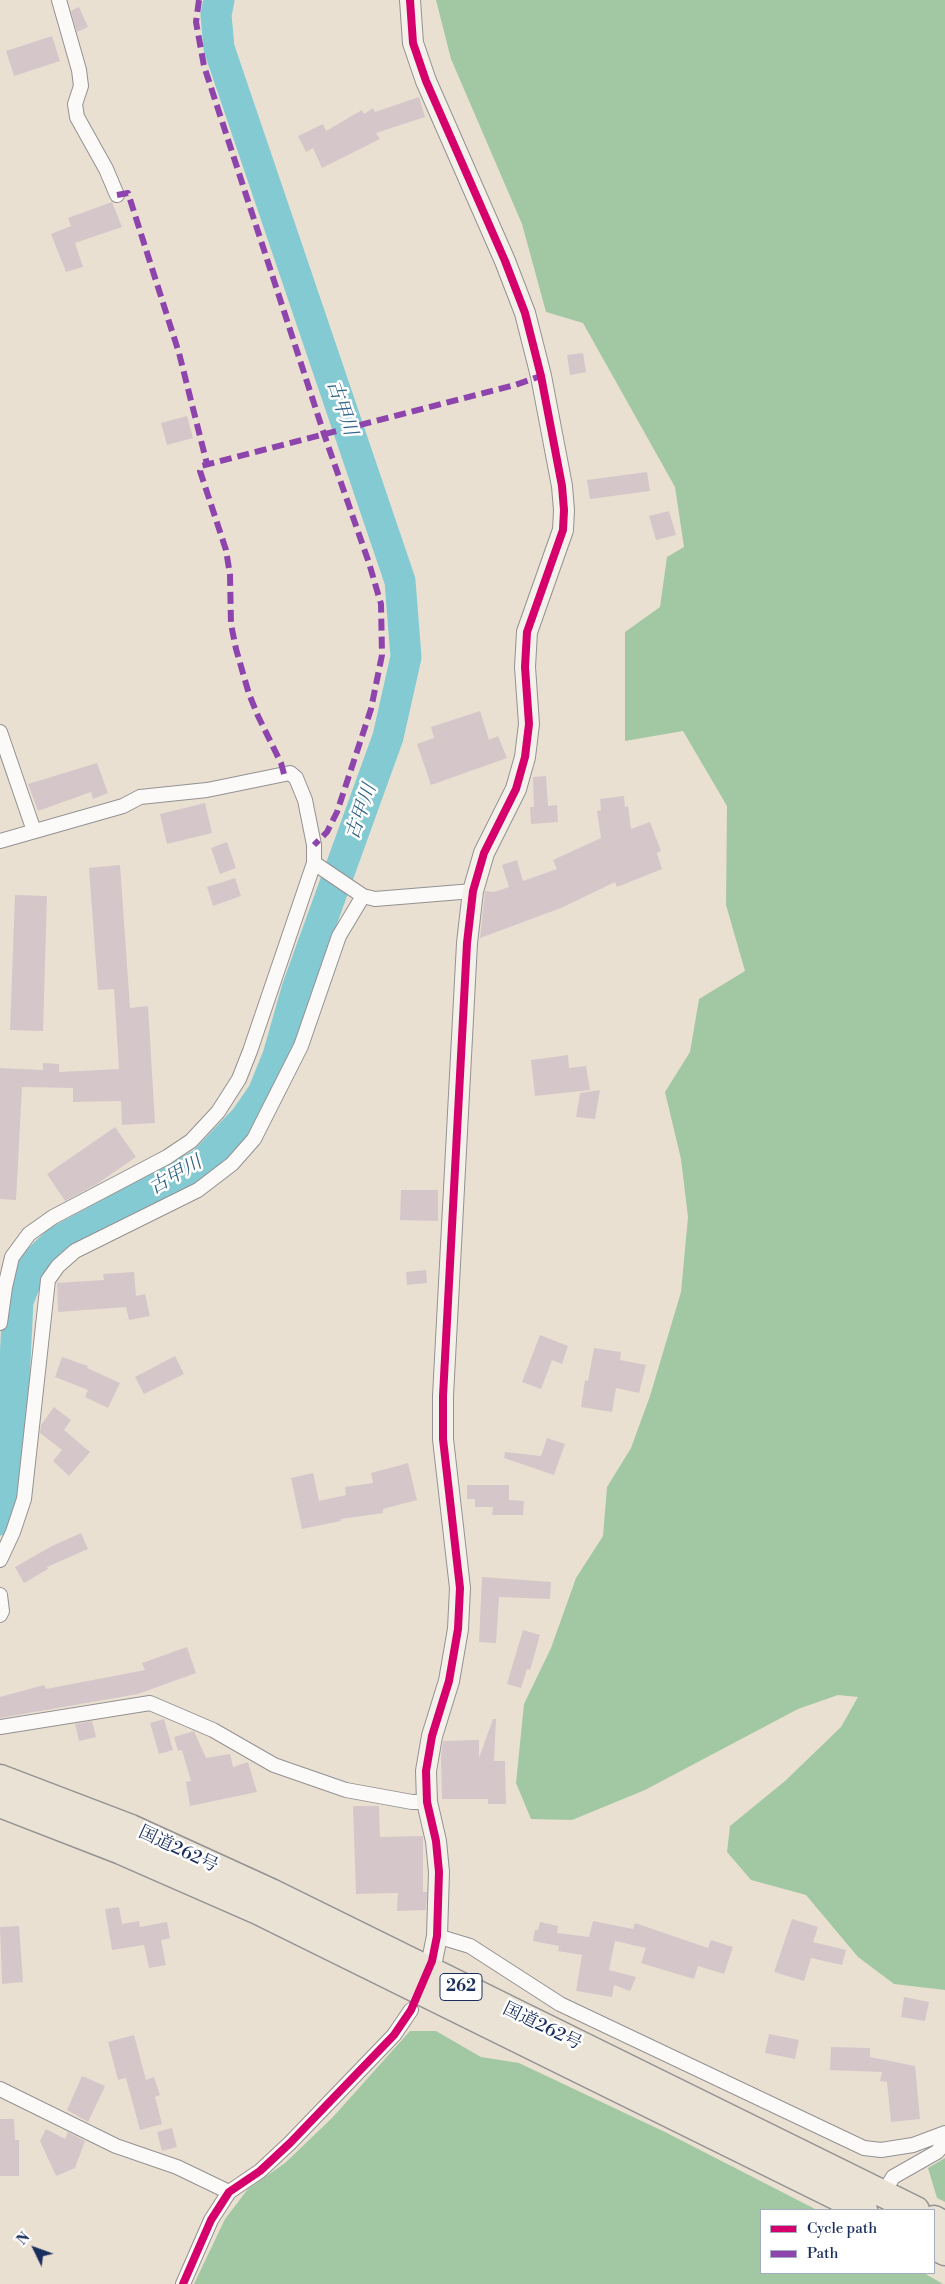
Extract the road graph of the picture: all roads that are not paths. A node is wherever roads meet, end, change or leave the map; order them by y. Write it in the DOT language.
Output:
graph roads {
  1 [pos="59,0"];
  2 [pos="410,0"];
  3 [pos="117,195"];
  4 [pos="0,732"];
  5 [pos="34,830"];
  6 [pos="0,841"];
  7 [pos="317,865"];
  8 [pos="473,891"];
  9 [pos="362,896"];
  10 [pos="0,1323"];
  11 [pos="0,1560"];
  12 [pos="0,1595"];
  13 [pos="0,1615"];
  14 [pos="0,1728"];
  15 [pos="0,1778"];
  16 [pos="427,1802"];
  17 [pos="0,1804"];
  18 [pos="437,1936"];
  19 [pos="432,1961"];
  20 [pos="411,2010"];
  21 [pos="0,2089"];
  22 [pos="945,2133"];
  23 [pos="945,2143"];
  24 [pos="229,2192"];
  25 [pos="873,2205"];
  26 [pos="907,2209"];
  27 [pos="183,2284"];
  1 -- 3 [label="street"];
  2 -- 8 [label="street"];
  4 -- 5 [label="street"];
  5 -- 6 [label="street"];
  5 -- 7 [label="street"];
  7 -- 9 [label="street"];
  7 -- 10 [label="street"];
  8 -- 9 [label="street"];
  8 -- 16 [label="street"];
  9 -- 11 [label="street"];
  12 -- 13 [label="street"];
  14 -- 16 [label="street"];
  15 -- 25 [label="highway, 国道262号 / 262"];
  16 -- 18 [label="street"];
  17 -- 25 [label="highway, 国道262号 / 262"];
  18 -- 19 [label="street"];
  18 -- 22 [label="street"];
  20 -- 24 [label="street"];
  21 -- 24 [label="street"];
  23 -- 25 [label="street"];
  24 -- 27 [label="street"];
  25 -- 26 [label="highway, 国道262号 / 262"];
}
